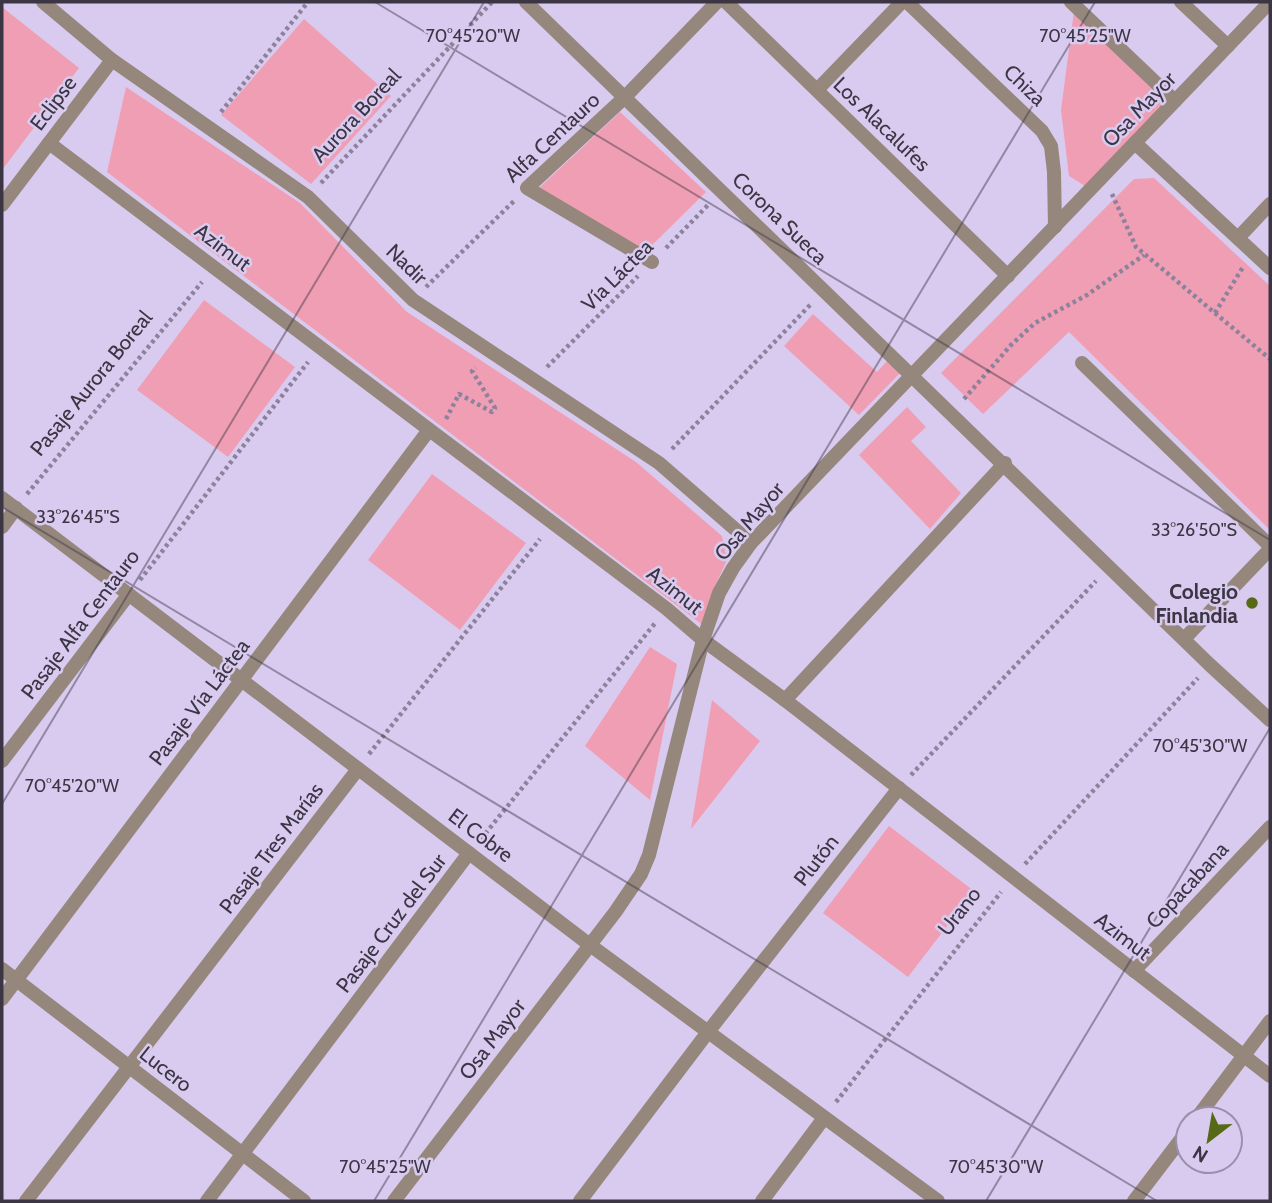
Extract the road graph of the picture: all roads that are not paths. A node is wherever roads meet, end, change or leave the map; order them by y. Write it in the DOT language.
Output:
graph roads {
  1 [pos="43,2"];
  2 [pos="527,2"];
  3 [pos="717,2"];
  4 [pos="726,2"];
  5 [pos="904,2"];
  6 [pos="1071,2"];
  7 [pos="1181,2"];
  8 [pos="1270,2"];
  9 [pos="1228,46"];
  10 [pos="113,60"];
  11 [pos="817,90"];
  12 [pos="625,97"];
  13 [pos="1175,101"];
  14 [pos="49,143"];
  15 [pos="1135,143"];
  16 [pos="1270,204"];
  17 [pos="2,205"];
  18 [pos="1055,227"];
  19 [pos="1238,238"];
  20 [pos="652,261"];
  21 [pos="1270,268"];
  22 [pos="1008,276"];
  23 [pos="1082,363"];
  24 [pos="913,376"];
  25 [pos="429,430"];
  26 [pos="1005,463"];
  27 [pos="2,498"];
  28 [pos="16,508"];
  29 [pos="2,527"];
  30 [pos="751,543"];
  31 [pos="1270,548"];
  32 [pos="129,594"];
  33 [pos="1184,639"];
  34 [pos="703,640"];
  35 [pos="242,680"];
  36 [pos="785,700"];
  37 [pos="1270,720"];
  38 [pos="2,761"];
  39 [pos="358,769"];
  40 [pos="899,789"];
  41 [pos="1270,827"];
  42 [pos="469,853"];
  43 [pos="590,945"];
  44 [pos="2,969"];
  45 [pos="1134,971"];
  46 [pos="16,980"];
  47 [pos="2,999"];
  48 [pos="1270,1021"];
  49 [pos="708,1032"];
  50 [pos="1244,1055"];
  51 [pos="129,1067"];
  52 [pos="1270,1076"];
  53 [pos="1206,1105"];
  54 [pos="824,1118"];
  55 [pos="1174,1148"];
  56 [pos="243,1154"];
  57 [pos="26,1201"];
  58 [pos="207,1201"];
  59 [pos="304,1201"];
  60 [pos="394,1201"];
  61 [pos="580,1201"];
  62 [pos="762,1201"];
  63 [pos="937,1201"];
  64 [pos="1134,1201"];
  1 -- 10 [label="street, Nadir"];
  2 -- 12 [label="street, Corona Sueca"];
  3 -- 12 [label="street, Alfa Centauro"];
  4 -- 11 [label="street, Los Alacalufes"];
  5 -- 11 [label="street"];
  5 -- 18 [label="street, Chiza"];
  6 -- 13 [label="street"];
  7 -- 9 [label="street"];
  8 -- 9 [label="street, Osa Mayor"];
  9 -- 13 [label="street, Osa Mayor"];
  10 -- 14 [label="street, Eclipse"];
  10 -- 30 [label="street, Nadir"];
  11 -- 22 [label="street, Los Alacalufes"];
  12 -- 20 [label="street, Alfa Centauro"];
  12 -- 24 [label="street, Corona Sueca"];
  13 -- 15 [label="street, Osa Mayor"];
  14 -- 17 [label="street, Eclipse"];
  14 -- 25 [label="street, Azimut"];
  15 -- 18 [label="street, Osa Mayor"];
  15 -- 19 [label="street"];
  16 -- 19 [label="street"];
  18 -- 22 [label="street, Osa Mayor"];
  19 -- 21 [label="street"];
  22 -- 24 [label="street, Osa Mayor"];
  23 -- 31 [label="street"];
  24 -- 26 [label="street, Corona Sueca"];
  24 -- 30 [label="street, Osa Mayor"];
  25 -- 34 [label="street, Azimut"];
  25 -- 35 [label="street, Pasaje Vía Láctea"];
  26 -- 33 [label="street, Corona Sueca"];
  26 -- 36 [label="street"];
  27 -- 28 [label="street, El Cobre"];
  28 -- 29 [label="street"];
  28 -- 32 [label="street, El Cobre"];
  30 -- 34 [label="street, Osa Mayor"];
  31 -- 33 [label="street"];
  32 -- 35 [label="street, El Cobre"];
  32 -- 38 [label="street, Pasaje Alfa Centauro"];
  33 -- 37 [label="street, Corona Sueca"];
  34 -- 36 [label="street, Azimut"];
  34 -- 43 [label="street, Osa Mayor"];
  35 -- 39 [label="street, El Cobre"];
  35 -- 46 [label="street, Pasaje Vía Láctea"];
  36 -- 40 [label="street, Azimut"];
  39 -- 42 [label="street, El Cobre"];
  39 -- 51 [label="street, Pasaje Tres Marías"];
  40 -- 45 [label="street, Azimut"];
  40 -- 49 [label="street, Plutón"];
  41 -- 45 [label="street, Copacabana"];
  42 -- 43 [label="street, El Cobre"];
  42 -- 56 [label="street, Pasaje Cruz del Sur"];
  43 -- 49 [label="street, El Cobre"];
  43 -- 60 [label="street, Osa Mayor"];
  44 -- 46 [label="street, Lucero"];
  45 -- 50 [label="street, Azimut"];
  46 -- 47 [label="street, Pasaje Vía Láctea"];
  46 -- 51 [label="street, Lucero"];
  48 -- 50 [label="street"];
  49 -- 54 [label="street, El Cobre"];
  49 -- 61 [label="street, Plutón"];
  50 -- 52 [label="street, Azimut"];
  50 -- 53 [label="street"];
  51 -- 56 [label="street, Lucero"];
  51 -- 57 [label="street, Pasaje Tres Marías"];
  54 -- 62 [label="street"];
  54 -- 63 [label="street, El Cobre"];
  55 -- 64 [label="street"];
  56 -- 58 [label="street, Pasaje Cruz del Sur"];
  56 -- 59 [label="street, Lucero"];
}
